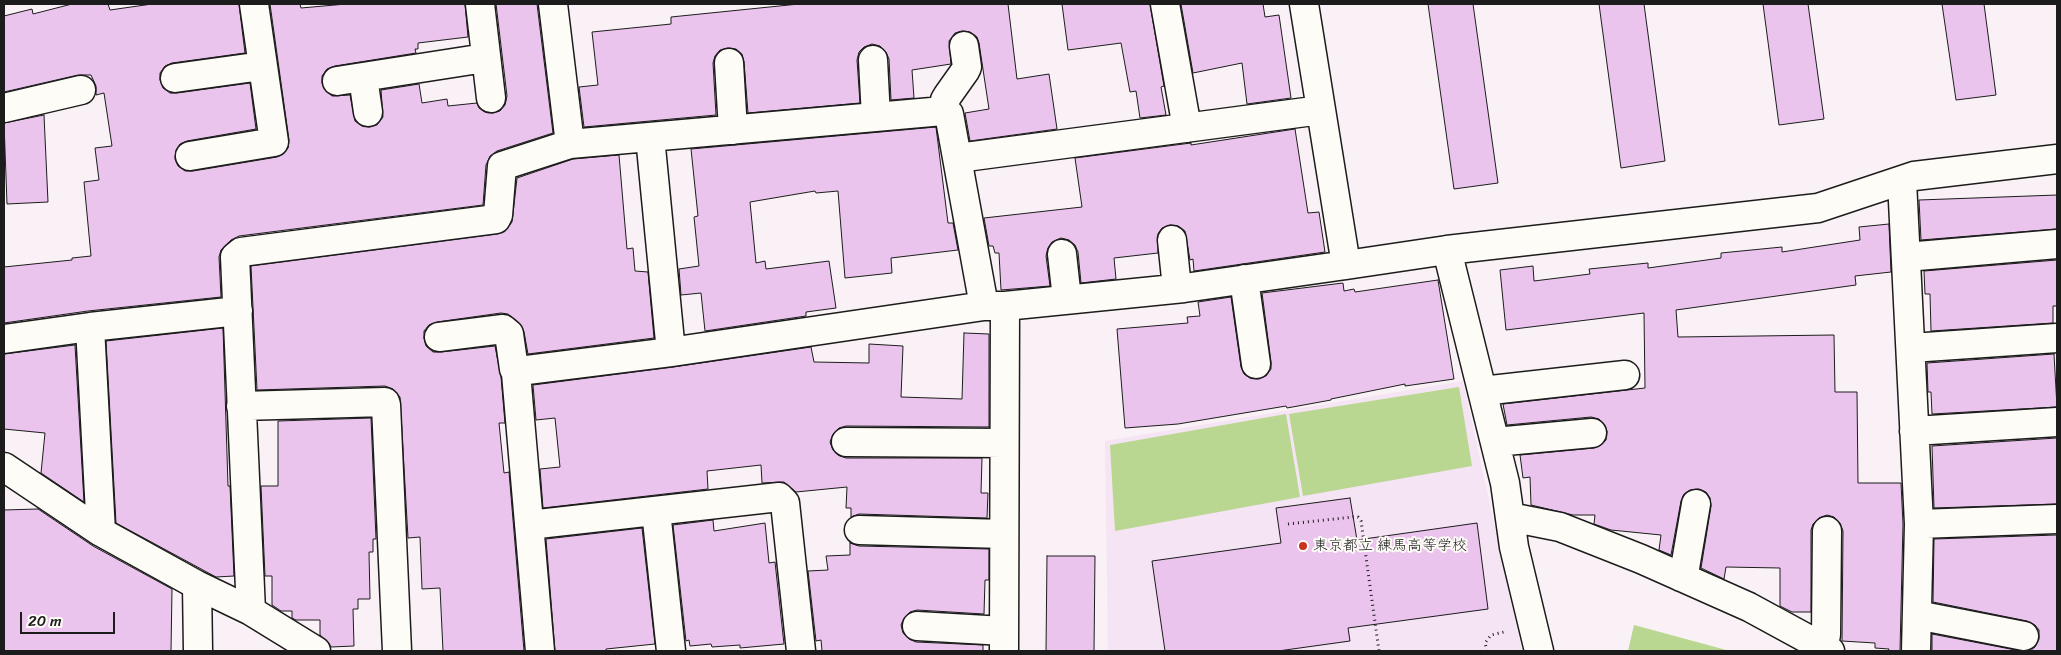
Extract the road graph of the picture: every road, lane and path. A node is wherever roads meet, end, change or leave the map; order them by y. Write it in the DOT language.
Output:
graph roads {
  1 [pos="254,4"];
  2 [pos="480,4"];
  3 [pos="553,4"];
  4 [pos="1165,4"];
  5 [pos="1304,4"];
  6 [pos="964,46"];
  7 [pos="485,58"];
  8 [pos="873,60"];
  9 [pos="729,64"];
  10 [pos="262,66"];
  11 [pos="175,78"];
  12 [pos="81,90"];
  13 [pos="491,98"];
  14 [pos="4,108"];
  15 [pos="1321,110"];
  16 [pos="943,111"];
  17 [pos="368,112"];
  18 [pos="876,117"];
  19 [pos="1187,128"];
  20 [pos="733,130"];
  21 [pos="650,137"];
  22 [pos="570,144"];
  23 [pos="190,156"];
  24 [pos="958,158"];
  25 [pos="2057,159"];
  26 [pos="1902,181"];
  27 [pos="1172,240"];
  28 [pos="2057,244"];
  29 [pos="1448,250"];
  30 [pos="1062,254"];
  31 [pos="1906,257"];
  32 [pos="1346,265"];
  33 [pos="1244,279"];
  34 [pos="1177,288"];
  35 [pos="1067,299"];
  36 [pos="994,306"];
  37 [pos="238,311"];
  38 [pos="90,327"];
  39 [pos="439,337"];
  40 [pos="2057,338"];
  41 [pos="4,339"];
  42 [pos="1911,348"];
  43 [pos="671,352"];
  44 [pos="1256,364"];
  45 [pos="516,373"];
  46 [pos="1625,374"];
  47 [pos="1482,391"];
  48 [pos="241,406"];
  49 [pos="2057,422"];
  50 [pos="1914,432"];
  51 [pos="1592,433"];
  52 [pos="846,442"];
  53 [pos="1495,442"];
  54 [pos="1004,443"];
  55 [pos="4,467"];
  56 [pos="1696,504"];
  57 [pos="656,511"];
  58 [pos="1510,517"];
  59 [pos="2057,519"];
  60 [pos="1288,524"];
  61 [pos="1919,524"];
  62 [pos="529,525"];
  63 [pos="859,530"];
  64 [pos="1827,531"];
  65 [pos="101,532"];
  66 [pos="1004,534"];
  67 [pos="1682,577"];
  68 [pos="197,585"];
  69 [pos="251,611"];
  70 [pos="1917,615"];
  71 [pos="917,626"];
  72 [pos="2024,636"];
  73 [pos="1004,641"];
  74 [pos="1825,649"];
  75 [pos="198,651"];
  76 [pos="316,651"];
  77 [pos="397,651"];
  78 [pos="540,651"];
  79 [pos="671,651"];
  80 [pos="801,651"];
  81 [pos="1379,651"];
  82 [pos="1539,651"];
  83 [pos="1916,651"];
  1 -- 10 [label="street"];
  2 -- 7 [label="street"];
  3 -- 22 [label="street"];
  4 -- 19 [label="street"];
  5 -- 15 [label="street"];
  6 -- 16 [label="street"];
  7 -- 13 [label="street"];
  7 -- 17 [label="street"];
  8 -- 18 [label="street"];
  9 -- 20 [label="street"];
  10 -- 11 [label="street"];
  10 -- 23 [label="street"];
  12 -- 14 [label="street"];
  15 -- 19 [label="street"];
  15 -- 32 [label="street"];
  16 -- 18 [label="street"];
  16 -- 24 [label="street"];
  18 -- 20 [label="street"];
  19 -- 24 [label="street"];
  20 -- 21 [label="street"];
  21 -- 22 [label="street"];
  21 -- 43 [label="street"];
  22 -- 37 [label="street"];
  24 -- 36 [label="street"];
  25 -- 26 [label="street"];
  26 -- 29 [label="street"];
  26 -- 31 [label="street"];
  27 -- 34 [label="street"];
  28 -- 31 [label="street"];
  29 -- 32 [label="street"];
  29 -- 47 [label="street"];
  30 -- 35 [label="street"];
  31 -- 42 [label="street"];
  32 -- 33 [label="street"];
  33 -- 34 [label="street"];
  33 -- 44 [label="street"];
  34 -- 35 [label="street"];
  35 -- 36 [label="street"];
  36 -- 43 [label="street"];
  36 -- 54 [label="street"];
  37 -- 38 [label="street"];
  37 -- 48 [label="street"];
  38 -- 41 [label="street"];
  38 -- 65 [label="street"];
  39 -- 45 [label="street"];
  40 -- 42 [label="street"];
  42 -- 50 [label="street"];
  43 -- 45 [label="street"];
  45 -- 62 [label="street"];
  46 -- 47 [label="street"];
  47 -- 53 [label="street"];
  48 -- 69 [label="street"];
  48 -- 77 [label="street"];
  49 -- 50 [label="street"];
  50 -- 61 [label="street"];
  51 -- 53 [label="street"];
  52 -- 54 [label="street"];
  53 -- 58 [label="street"];
  54 -- 66 [label="street"];
  55 -- 65 [label="street"];
  56 -- 67 [label="street"];
  57 -- 62 [label="street"];
  57 -- 79 [label="street"];
  57 -- 80 [label="street"];
  58 -- 67 [label="street"];
  58 -- 82 [label="street"];
  59 -- 61 [label="street"];
  60 -- 81 [label="path"];
  61 -- 70 [label="street"];
  62 -- 78 [label="street"];
  63 -- 66 [label="street"];
  64 -- 74 [label="street"];
  65 -- 68 [label="street"];
  66 -- 73 [label="street"];
  67 -- 74 [label="street"];
  68 -- 69 [label="street"];
  68 -- 75 [label="street"];
  69 -- 76 [label="street"];
  70 -- 72 [label="street"];
  70 -- 83 [label="street"];
  71 -- 73 [label="street"];
}
